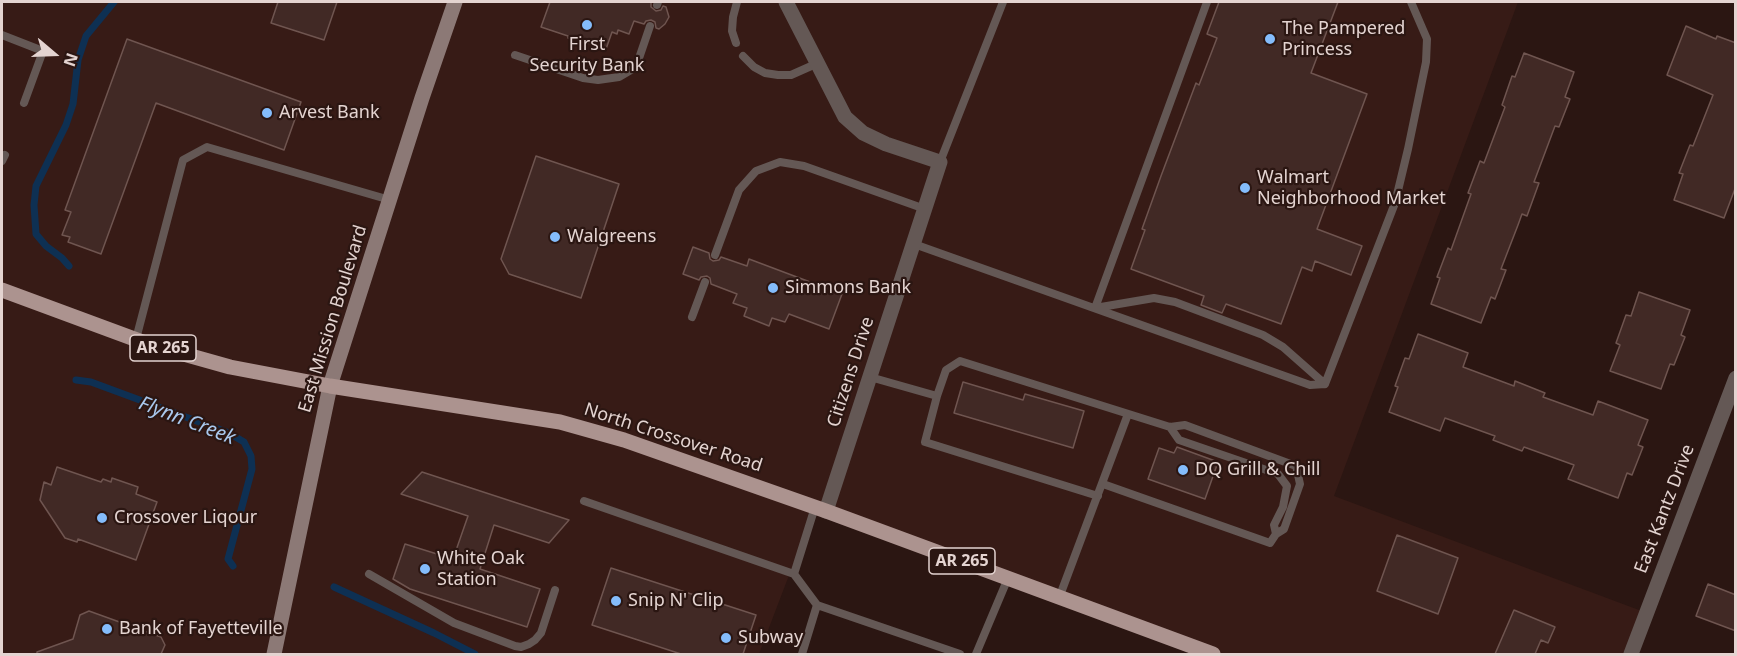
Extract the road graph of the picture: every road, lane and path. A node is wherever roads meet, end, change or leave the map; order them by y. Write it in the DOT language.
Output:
graph roads {
  1 [pos="456,2"];
  2 [pos="737,2"];
  3 [pos="786,2"];
  4 [pos="1003,2"];
  5 [pos="1207,2"];
  6 [pos="1411,2"];
  7 [pos="650,26"];
  8 [pos="2,35"];
  9 [pos="735,43"];
  10 [pos="515,55"];
  11 [pos="743,56"];
  12 [pos="818,63"];
  13 [pos="24,103"];
  14 [pos="940,162"];
  15 [pos="390,200"];
  16 [pos="925,209"];
  17 [pos="914,244"];
  18 [pos="715,255"];
  19 [pos="705,282"];
  20 [pos="2,290"];
  21 [pos="1095,308"];
  22 [pos="692,317"];
  23 [pos="136,339"];
  24 [pos="870,377"];
  25 [pos="1736,378"];
  26 [pos="1324,384"];
  27 [pos="330,386"];
  28 [pos="937,396"];
  29 [pos="1128,414"];
  30 [pos="1170,427"];
  31 [pos="1102,484"];
  32 [pos="1098,496"];
  33 [pos="584,501"];
  34 [pos="821,509"];
  35 [pos="1276,534"];
  36 [pos="369,574"];
  37 [pos="794,574"];
  38 [pos="1008,578"];
  39 [pos="555,590"];
  40 [pos="1059,598"];
  41 [pos="817,605"];
  42 [pos="274,654"];
  43 [pos="802,654"];
  44 [pos="960,654"];
  45 [pos="976,654"];
  46 [pos="1213,654"];
  47 [pos="1632,654"];
  1 -- 15 [label="main road, East Mission Boulevard"];
  2 -- 9 [label="lane"];
  3 -- 12 [label="street"];
  4 -- 14 [label="lane"];
  5 -- 21 [label="lane"];
  6 -- 26 [label="lane"];
  7 -- 10 [label="lane"];
  8 -- 13 [label="lane"];
  11 -- 12 [label="lane"];
  12 -- 14 [label="street"];
  14 -- 16 [label="street, Citizens Drive"];
  15 -- 23 [label="lane"];
  15 -- 27 [label="main road, East Mission Boulevard"];
  16 -- 17 [label="street, Citizens Drive"];
  16 -- 18 [label="lane"];
  17 -- 21 [label="lane"];
  17 -- 24 [label="street, Citizens Drive"];
  19 -- 22 [label="lane"];
  20 -- 23 [label="main road, North Crossover Road / AR 265"];
  21 -- 26 [label="lane"];
  21 -- 26 [label="lane"];
  23 -- 27 [label="main road, North Crossover Road / AR 265"];
  24 -- 28 [label="lane"];
  24 -- 34 [label="street, Citizens Drive"];
  25 -- 47 [label="street, East Kantz Drive"];
  27 -- 34 [label="main road, North Crossover Road / AR 265"];
  27 -- 42 [label="main road, East Mission Boulevard"];
  28 -- 29 [label="lane"];
  28 -- 32 [label="lane"];
  29 -- 30 [label="lane"];
  29 -- 31 [label="lane"];
  30 -- 35 [label="lane"];
  30 -- 35 [label="lane"];
  31 -- 32 [label="lane"];
  31 -- 35 [label="lane"];
  32 -- 40 [label="lane"];
  33 -- 37 [label="lane"];
  34 -- 37 [label="lane"];
  34 -- 38 [label="main road, North Crossover Road / AR 265"];
  36 -- 39 [label="lane"];
  37 -- 41 [label="lane"];
  38 -- 40 [label="main road, North Crossover Road / AR 265"];
  38 -- 45 [label="lane"];
  40 -- 46 [label="main road, North Crossover Road / AR 265"];
  41 -- 43 [label="lane"];
  41 -- 44 [label="lane"];
}
